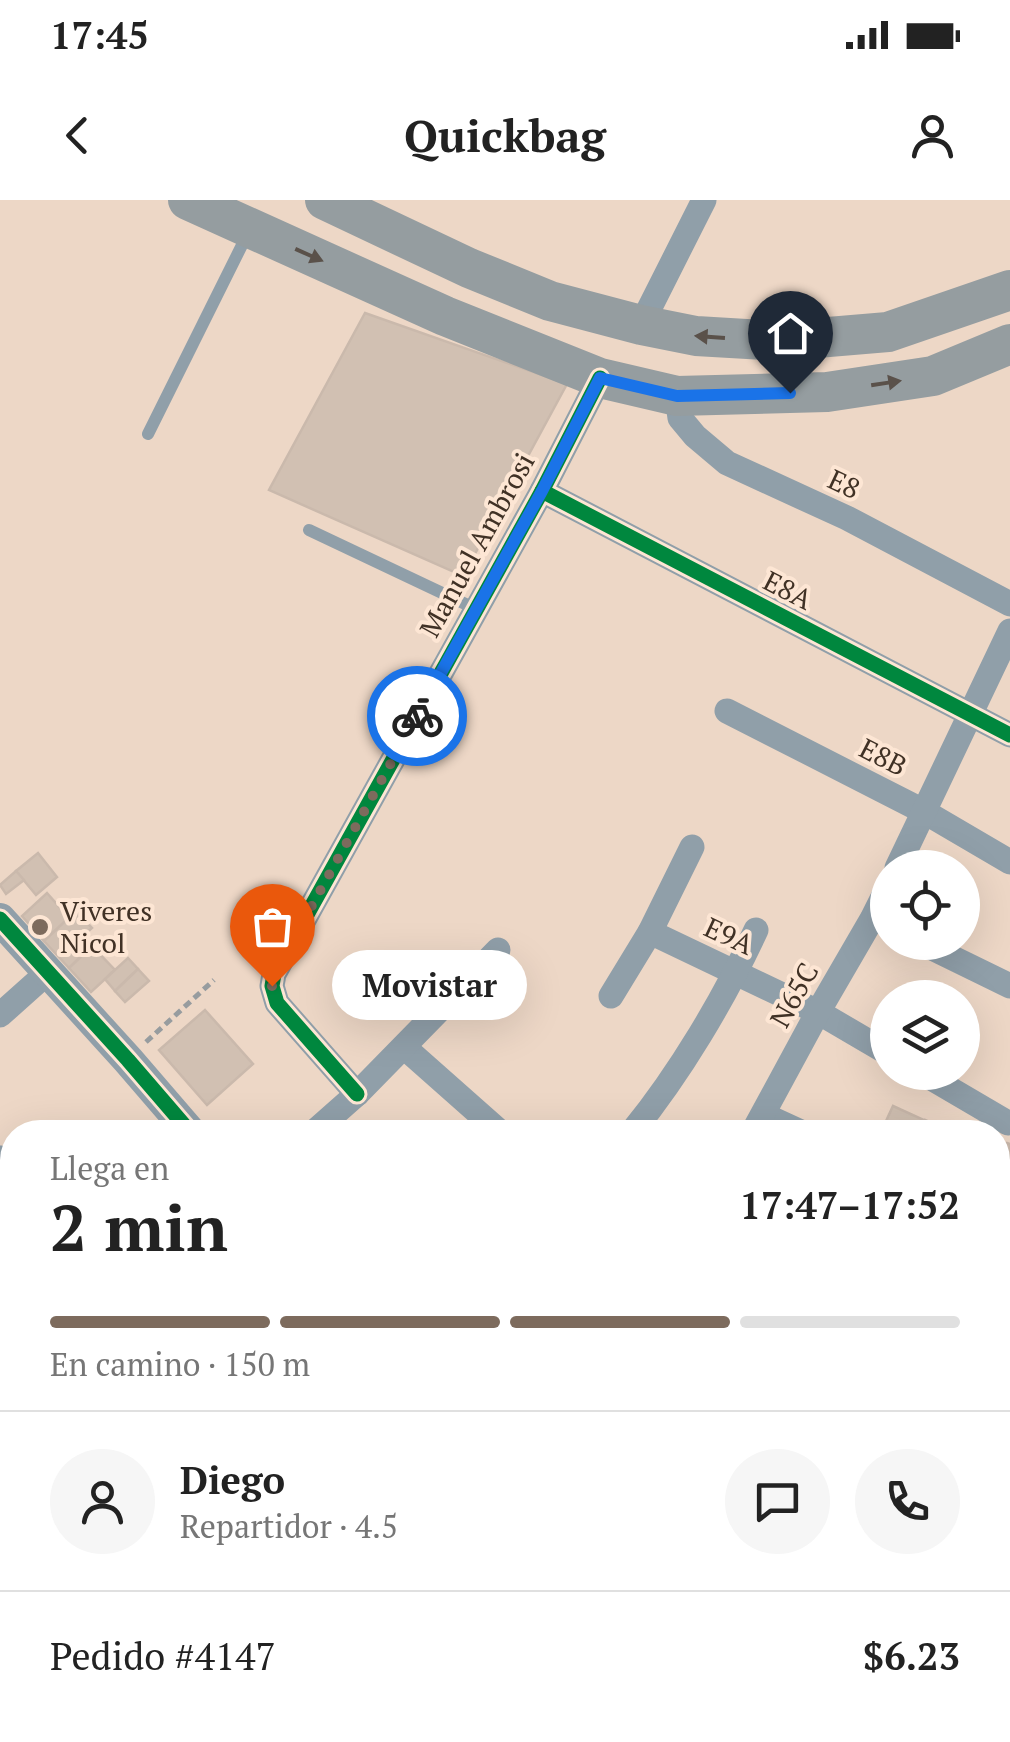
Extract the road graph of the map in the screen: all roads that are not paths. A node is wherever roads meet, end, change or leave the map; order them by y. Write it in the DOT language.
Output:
graph roads {
  1 [pos="188,200"];
  2 [pos="326,200"];
  3 [pos="704,200"];
  4 [pos="250,229"];
  5 [pos="1010,290"];
  6 [pos="640,325"];
  7 [pos="1010,344"];
  8 [pos="600,378"];
  9 [pos="677,396"];
  10 [pos="148,434"];
  11 [pos="542,491"];
  12 [pos="309,530"];
  13 [pos="1010,604"];
  14 [pos="476,609"];
  15 [pos="1010,631"];
  16 [pos="727,711"];
  17 [pos="972,713"];
  18 [pos="1010,734"];
  19 [pos="923,812"];
  20 [pos="692,847"];
  21 [pos="905,850"];
  22 [pos="1010,862"];
  23 [pos="0,920"];
  24 [pos="756,930"];
  25 [pos="650,932"];
  26 [pos="870,937"];
  27 [pos="498,950"];
  28 [pos="957,960"];
  29 [pos="47,973"];
  30 [pos="736,973"];
  31 [pos="1010,986"];
  32 [pos="611,996"];
  33 [pos="818,1012"];
  34 [pos="0,1015"];
  35 [pos="870,1042"];
  36 [pos="404,1048"];
  37 [pos="949,1090"];
  38 [pos="357,1094"];
  39 [pos="180,1120"];
  40 [pos="328,1120"];
  41 [pos="486,1120"];
  42 [pos="642,1120"];
  43 [pos="761,1120"];
  44 [pos="993,1120"];
  1 -- 4 [label="main road"];
  2 -- 6 [label="main road"];
  3 -- 6 [label="street"];
  4 -- 8 [label="main road, one-way"];
  4 -- 10 [label="lane"];
  5 -- 6 [label="main road, one-way"];
  9 -- 7 [label="main road, one-way"];
  8 -- 9 [label="main road"];
  8 -- 11 [label="street, Manuel Ambrosi"];
  9 -- 13 [label="street, E8"];
  11 -- 14 [label="street, Manuel Ambrosi"];
  11 -- 17 [label="street, E8A"];
  12 -- 14 [label="lane"];
  14 -- 38 [label="street, Manuel Ambrosi"];
  15 -- 17 [label="street"];
  16 -- 19 [label="street, E8B"];
  17 -- 18 [label="street, E8A"];
  17 -- 19 [label="street"];
  19 -- 21 [label="street"];
  19 -- 22 [label="street, E8B"];
  20 -- 25 [label="street"];
  23 -- 29 [label="street"];
  24 -- 30 [label="street"];
  25 -- 30 [label="street, E9A"];
  25 -- 32 [label="street"];
  26 -- 33 [label="street, N65C"];
  27 -- 36 [label="street"];
  28 -- 31 [label="street"];
  29 -- 34 [label="street"];
  29 -- 39 [label="street"];
  30 -- 33 [label="street, E9A"];
  30 -- 42 [label="street"];
  33 -- 35 [label="street, E9A"];
  33 -- 43 [label="street, N65C"];
  36 -- 38 [label="street"];
  36 -- 41 [label="street"];
  37 -- 44 [label="street"];
  38 -- 40 [label="street"];
}
